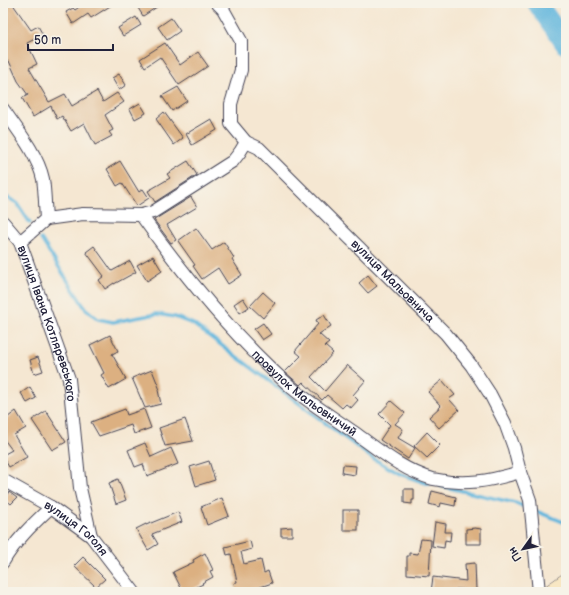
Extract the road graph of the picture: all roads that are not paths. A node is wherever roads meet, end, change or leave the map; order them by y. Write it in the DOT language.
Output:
graph roads {
  1 [pos="217,3"];
  2 [pos="3,109"];
  3 [pos="246,142"];
  4 [pos="141,215"];
  5 [pos="46,219"];
  6 [pos="3,222"];
  7 [pos="20,242"];
  8 [pos="520,472"];
  9 [pos="3,480"];
  10 [pos="51,508"];
  11 [pos="91,536"];
  12 [pos="3,562"];
  13 [pos="566,582"];
  14 [pos="134,592"];
  15 [pos="539,592"];
  16 [pos="552,592"];
  1 -- 3 [label="street, вулиця Мальовнича"];
  2 -- 5 [label="street"];
  3 -- 4 [label="street"];
  3 -- 8 [label="street, вулиця Мальовнича"];
  4 -- 5 [label="street"];
  4 -- 8 [label="street, провулок Мальовничий"];
  5 -- 7 [label="street, вулиця Івана Котляревського"];
  6 -- 7 [label="street"];
  7 -- 11 [label="street, вулиця Івана Котляревського"];
  8 -- 15 [label="street, вулиця Мальовнича"];
  9 -- 10 [label="street, вулиця Гоголя"];
  10 -- 11 [label="street, вулиця Гоголя"];
  10 -- 12 [label="street"];
  11 -- 14 [label="street, вулиця Гоголя"];
  13 -- 16 [label="street"];
}
